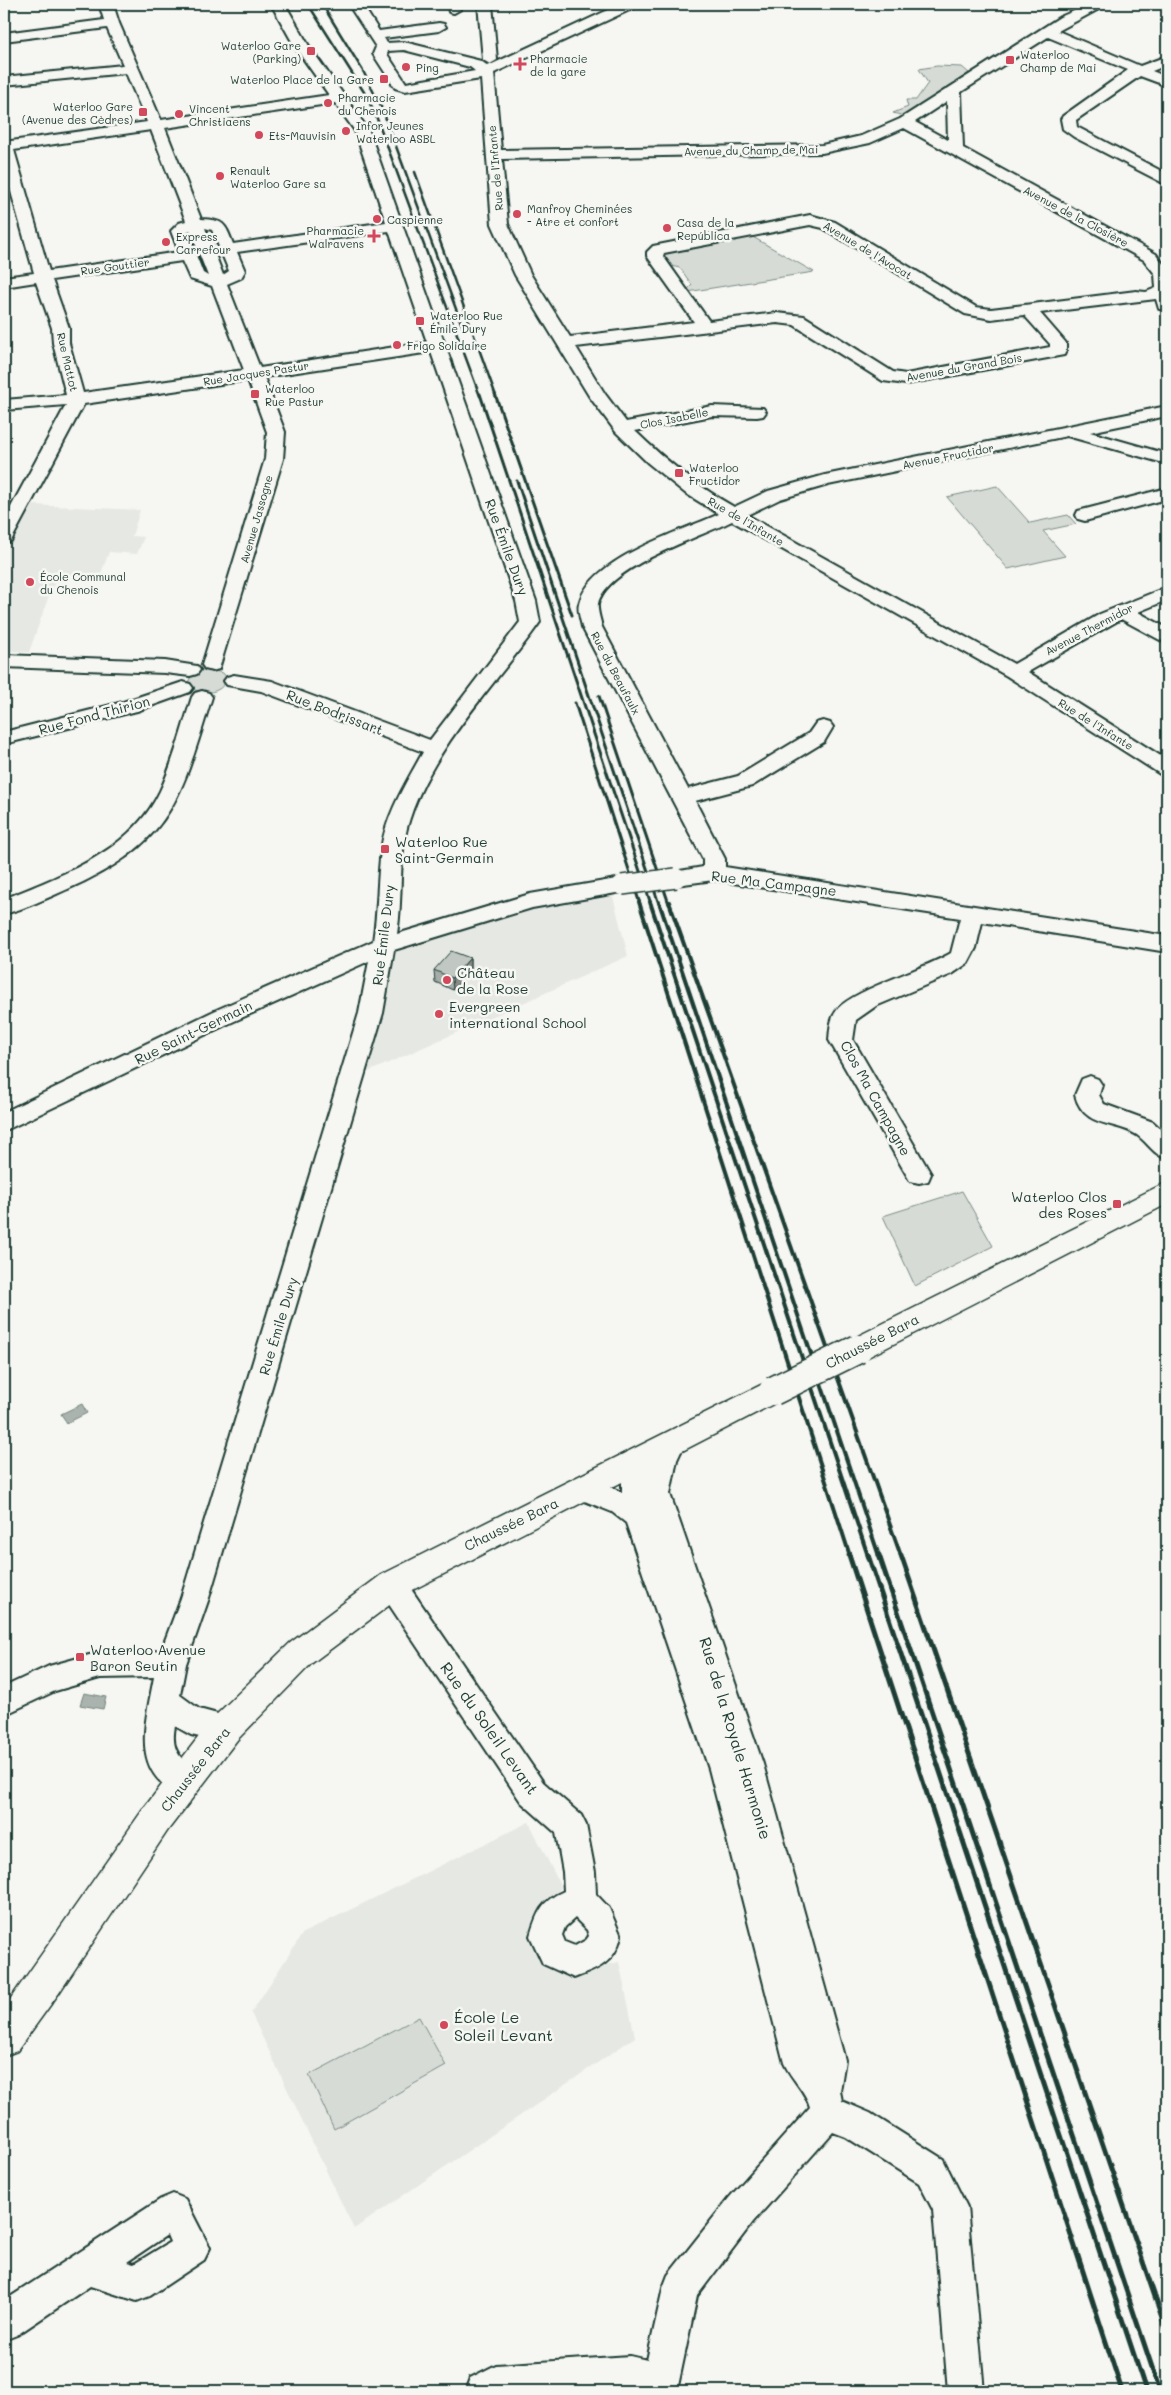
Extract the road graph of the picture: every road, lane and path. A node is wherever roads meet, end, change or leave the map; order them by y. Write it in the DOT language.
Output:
graph roads {
  1 [pos="106,4"];
  2 [pos="278,4"];
  3 [pos="355,4"];
  4 [pos="485,4"];
  5 [pos="631,4"];
  6 [pos="1090,5"];
  7 [pos="112,23"];
  8 [pos="439,27"];
  9 [pos="1047,31"];
  10 [pos="4,37"];
  11 [pos="380,41"];
  12 [pos="1167,60"];
  13 [pos="488,65"];
  14 [pos="131,68"];
  15 [pos="1140,69"];
  16 [pos="4,81"];
  17 [pos="1167,82"];
  18 [pos="954,92"];
  19 [pos="336,98"];
  20 [pos="905,122"];
  21 [pos="156,124"];
  22 [pos="4,146"];
  23 [pos="956,150"];
  24 [pos="494,156"];
  25 [pos="1167,180"];
  26 [pos="195,224"];
  27 [pos="394,226"];
  28 [pos="228,249"];
  29 [pos="188,255"];
  30 [pos="43,276"];
  31 [pos="4,282"];
  32 [pos="219,282"];
  33 [pos="1147,297"];
  34 [pos="1165,302"];
  35 [pos="1029,310"];
  36 [pos="705,326"];
  37 [pos="565,343"];
  38 [pos="436,346"];
  39 [pos="254,374"];
  40 [pos="76,399"];
  41 [pos="4,405"];
  42 [pos="1167,411"];
  43 [pos="757,412"];
  44 [pos="622,428"];
  45 [pos="1069,431"];
  46 [pos="1167,459"];
  47 [pos="1167,493"];
  48 [pos="732,514"];
  49 [pos="1085,515"];
  50 [pos="4,537"];
  51 [pos="1167,593"];
  52 [pos="1121,611"];
  53 [pos="1167,636"];
  54 [pos="4,661"];
  55 [pos="212,665"];
  56 [pos="1014,672"];
  57 [pos="187,679"];
  58 [pos="234,681"];
  59 [pos="202,697"];
  60 [pos="823,727"];
  61 [pos="4,738"];
  62 [pos="434,749"];
  63 [pos="1167,769"];
  64 [pos="682,797"];
  65 [pos="705,840"];
  66 [pos="714,873"];
  67 [pos="683,877"];
  68 [pos="4,907"];
  69 [pos="972,914"];
  70 [pos="1167,944"];
  71 [pos="384,945"];
  72 [pos="1090,1085"];
  73 [pos="4,1122"];
  74 [pos="1167,1150"];
  75 [pos="918,1174"];
  76 [pos="1167,1192"];
  77 [pos="670,1446"];
  78 [pos="636,1462"];
  79 [pos="582,1488"];
  80 [pos="638,1516"];
  81 [pos="392,1585"];
  82 [pos="171,1664"];
  83 [pos="164,1700"];
  84 [pos="4,1702"];
  85 [pos="224,1729"];
  86 [pos="184,1782"];
  87 [pos="580,1901"];
  88 [pos="4,2038"];
  89 [pos="825,2102"];
  90 [pos="87,2268"];
  91 [pos="4,2322"];
  92 [pos="660,2386"];
  93 [pos="483,2391"];
  94 [pos="966,2391"];
  1 -- 7 [label="street, Avenue Jassogne"];
  2 -- 19 [label="street, Rue Émile Dury"];
  3 -- 11 [label="street"];
  4 -- 13 [label="street, Rue de l'Infante"];
  5 -- 13 [label="street"];
  6 -- 9 [label="street, Avenue du Champ de Mai"];
  7 -- 10 [label="street"];
  7 -- 14 [label="street, Avenue Jassogne"];
  8 -- 11 [label="street"];
  9 -- 15 [label="street"];
  9 -- 18 [label="street, Avenue du Champ de Mai"];
  11 -- 13 [label="street"];
  11 -- 13 [label="street"];
  12 -- 15 [label="street"];
  13 -- 24 [label="street, Rue de l'Infante"];
  14 -- 16 [label="street"];
  14 -- 21 [label="street, Avenue Jassogne"];
  15 -- 17 [label="street"];
  15 -- 25 [label="street"];
  18 -- 20 [label="street, Avenue du Champ de Mai"];
  18 -- 23 [label="street"];
  19 -- 21 [label="street"];
  19 -- 27 [label="street, Rue Émile Dury"];
  20 -- 23 [label="street, Avenue de la Closière"];
  20 -- 24 [label="street, Avenue du Champ de Mai"];
  21 -- 22 [label="street"];
  21 -- 26 [label="street, Avenue Jassogne"];
  22 -- 30 [label="street, Rue Mattot"];
  23 -- 34 [label="street, Avenue de la Closière"];
  24 -- 37 [label="street, Rue de l'Infante"];
  26 -- 28 [label="street"];
  26 -- 29 [label="street"];
  26 -- 32 [label="street, Avenue Jassogne"];
  27 -- 28 [label="street"];
  27 -- 38 [label="street, Rue Émile Dury"];
  28 -- 32 [label="street"];
  29 -- 30 [label="street, Rue Gouttier"];
  29 -- 32 [label="street"];
  30 -- 31 [label="street, Rue Gouttier"];
  30 -- 40 [label="street, Rue Mattot"];
  32 -- 39 [label="street, Avenue Jassogne"];
  33 -- 34 [label="street, Avenue de la Closière"];
  33 -- 35 [label="street, Avenue de l'Avocat"];
  35 -- 36 [label="street, Avenue du Grand Bois"];
  35 -- 36 [label="street, Avenue de l'Avocat"];
  36 -- 37 [label="street, Avenue du Grand Bois"];
  37 -- 44 [label="street, Rue de l'Infante"];
  38 -- 39 [label="street, Rue Jacques Pastur"];
  38 -- 62 [label="street, Rue Émile Dury"];
  39 -- 40 [label="street, Rue Jacques Pastur"];
  39 -- 55 [label="street, Avenue Jassogne"];
  40 -- 41 [label="street, Rue Jacques Pastur"];
  40 -- 50 [label="street, Rue Mattot"];
  42 -- 45 [label="street, Avenue Fructidor"];
  43 -- 44 [label="street, Clos Isabelle"];
  44 -- 48 [label="street, Rue de l'Infante"];
  45 -- 46 [label="street"];
  45 -- 48 [label="street, Avenue Fructidor"];
  47 -- 49 [label="street"];
  48 -- 56 [label="street, Rue de l'Infante"];
  48 -- 64 [label="street, Rue du Beaufaulx"];
  51 -- 52 [label="street, Avenue Thermidor"];
  52 -- 53 [label="street"];
  52 -- 56 [label="street, Avenue Thermidor"];
  54 -- 57 [label="street"];
  55 -- 57 [label="street"];
  55 -- 58 [label="street"];
  56 -- 63 [label="street, Rue de l'Infante"];
  57 -- 59 [label="street"];
  57 -- 61 [label="street, Rue Fond Thirion"];
  58 -- 59 [label="street"];
  58 -- 62 [label="street, Rue Bodrissart"];
  59 -- 68 [label="street"];
  60 -- 64 [label="street"];
  62 -- 71 [label="street, Rue Émile Dury"];
  64 -- 65 [label="street, Rue du Beaufaulx"];
  65 -- 66 [label="street, Rue du Beaufaulx"];
  65 -- 67 [label="street"];
  66 -- 67 [label="street, Rue Ma Campagne"];
  66 -- 69 [label="street, Rue Ma Campagne"];
  67 -- 71 [label="street, Rue Ma Campagne, bridge"];
  69 -- 70 [label="street, Rue Ma Campagne"];
  69 -- 75 [label="street, Clos Ma Campagne"];
  71 -- 73 [label="street, Rue Saint-Germain"];
  71 -- 82 [label="street, Rue Émile Dury"];
  72 -- 74 [label="street"];
  76 -- 77 [label="main road, Chaussée Bara, bridge"];
  77 -- 78 [label="main road, Chaussée Bara"];
  77 -- 89 [label="street, Rue de la Royale Harmonie"];
  78 -- 79 [label="main road, Chaussée Bara"];
  78 -- 80 [label="street, Rue de la Royale Harmonie"];
  79 -- 80 [label="street"];
  79 -- 81 [label="main road, Chaussée Bara"];
  80 -- 89 [label="street, Rue de la Royale Harmonie"];
  81 -- 85 [label="main road, Chaussée Bara"];
  81 -- 87 [label="street, Rue du Soleil Levant"];
  82 -- 83 [label="street, Rue Émile Dury"];
  82 -- 84 [label="street"];
  83 -- 85 [label="street"];
  83 -- 86 [label="street, Rue Émile Dury"];
  85 -- 86 [label="main road, Chaussée Bara"];
  86 -- 88 [label="main road, Chaussée Bara"];
  89 -- 92 [label="street"];
  89 -- 94 [label="street, Rue de la Royale Harmonie"];
  90 -- 91 [label="street"];
  92 -- 93 [label="street"];
}
